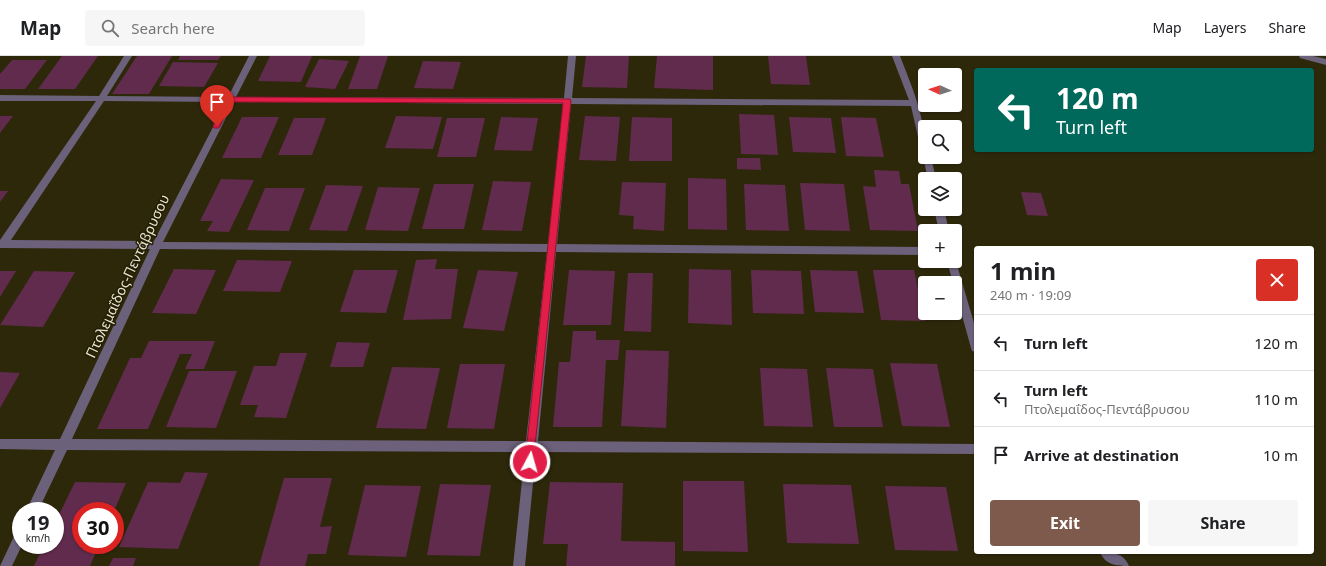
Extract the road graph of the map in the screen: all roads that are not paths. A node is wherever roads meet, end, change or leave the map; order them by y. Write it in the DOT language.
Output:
graph roads {
  1 [pos="128,56"];
  2 [pos="253,56"];
  3 [pos="572,56"];
  4 [pos="896,56"];
  5 [pos="1303,56"];
  6 [pos="1326,62"];
  7 [pos="0,98"];
  8 [pos="102,98"];
  9 [pos="230,99"];
  10 [pos="567,101"];
  11 [pos="914,103"];
  12 [pos="918,120"];
  13 [pos="1,244"];
  14 [pos="157,245"];
  15 [pos="552,248"];
  16 [pos="918,252"];
  17 [pos="954,268"];
  18 [pos="974,341"];
  19 [pos="0,444"];
  20 [pos="65,444"];
  21 [pos="531,447"];
  22 [pos="974,449"];
  23 [pos="36,502"];
  24 [pos="12,553"];
  25 [pos="1108,554"];
  26 [pos="6,566"];
  27 [pos="519,566"];
  28 [pos="1122,566"];
  1 -- 8 [label="street"];
  2 -- 9 [label="street, Πτολεμαΐδος-Πεντάβρυσου"];
  3 -- 10 [label="street"];
  4 -- 11 [label="street"];
  5 -- 6 [label="street"];
  7 -- 8 [label="street"];
  8 -- 9 [label="street"];
  8 -- 13 [label="street"];
  9 -- 10 [label="street"];
  9 -- 14 [label="street, Πτολεμαΐδος-Πεντάβρυσου"];
  10 -- 11 [label="street"];
  10 -- 15 [label="street"];
  11 -- 12 [label="street"];
  13 -- 14 [label="street"];
  14 -- 15 [label="street"];
  14 -- 20 [label="street, Πτολεμαΐδος-Πεντάβρυσου"];
  15 -- 16 [label="street"];
  15 -- 21 [label="street"];
  17 -- 18 [label="street"];
  19 -- 20 [label="street"];
  20 -- 21 [label="street"];
  20 -- 23 [label="street, Πτολεμαΐδος-Πεντάβρυσου"];
  21 -- 22 [label="street"];
  21 -- 27 [label="street"];
  24 -- 26 [label="street"];
  25 -- 28 [label="street"];
}
